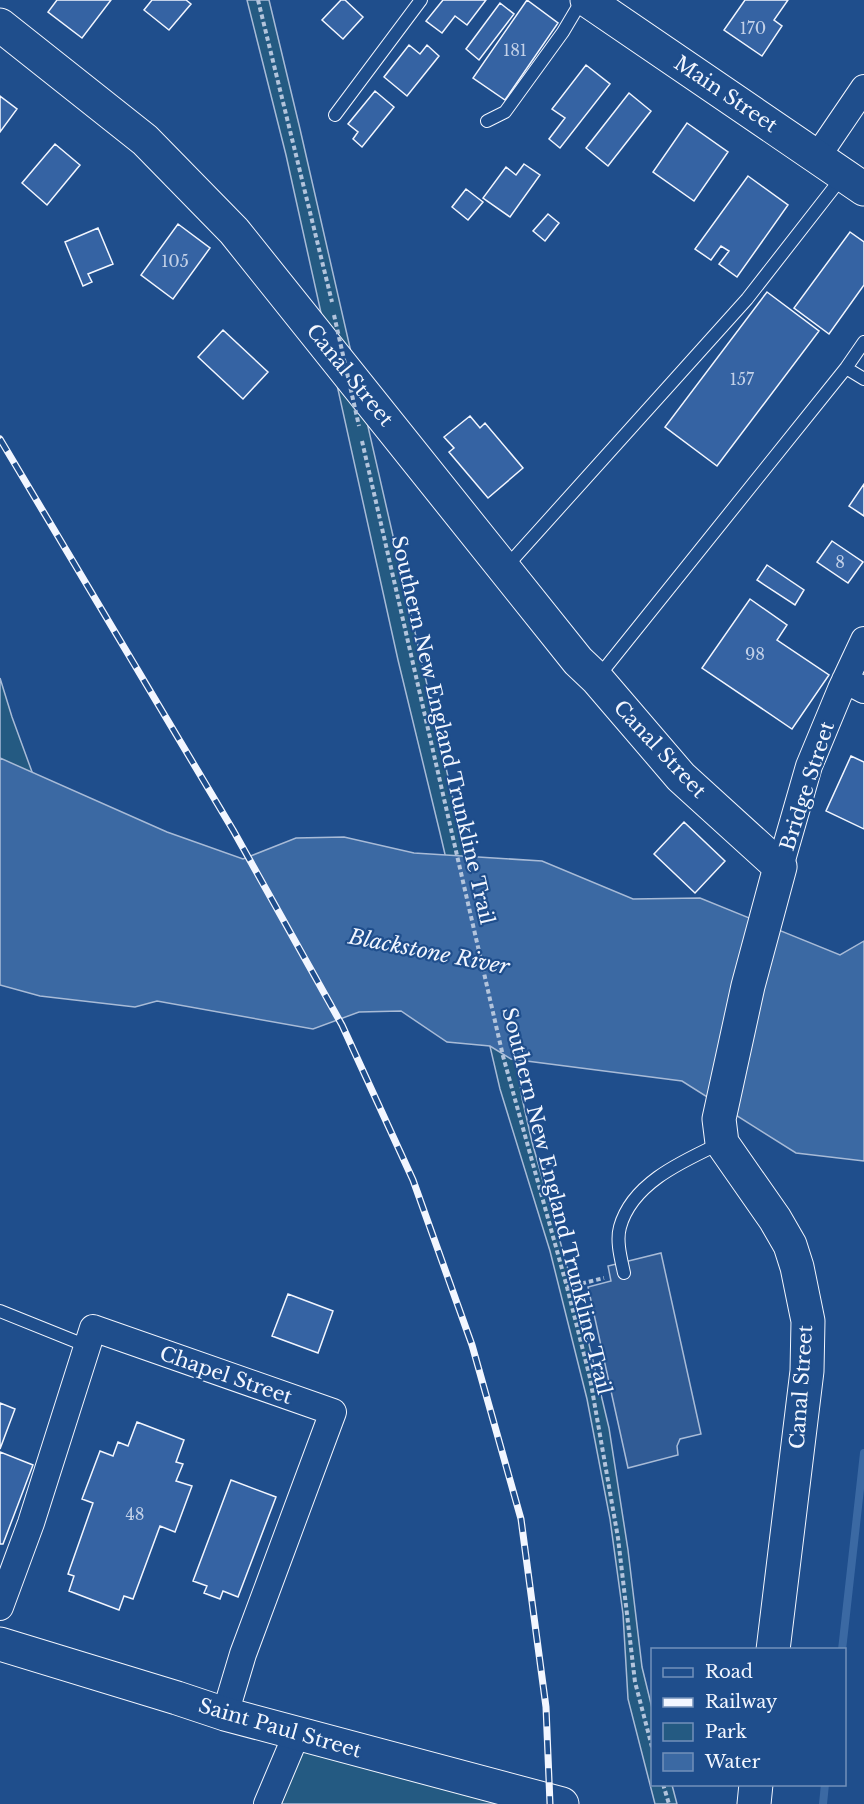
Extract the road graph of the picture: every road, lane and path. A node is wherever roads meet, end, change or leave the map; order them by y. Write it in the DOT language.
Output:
graph roads {
  1 [pos="258,0"];
  2 [pos="421,0"];
  3 [pos="582,0"];
  4 [pos="587,0"];
  5 [pos="0,25"];
  6 [pos="864,88"];
  7 [pos="334,115"];
  8 [pos="487,121"];
  9 [pos="818,157"];
  10 [pos="854,182"];
  11 [pos="864,342"];
  12 [pos="846,368"];
  13 [pos="864,379"];
  14 [pos="504,569"];
  15 [pos="864,640"];
  16 [pos="597,679"];
  17 [pos="855,685"];
  18 [pos="776,881"];
  19 [pos="720,1131"];
  20 [pos="624,1273"];
  21 [pos="567,1287"];
  22 [pos="0,1311"];
  23 [pos="87,1346"];
  24 [pos="0,1606"];
  25 [pos="0,1644"];
  26 [pos="772,1648"];
  27 [pos="225,1714"];
  28 [pos="297,1733"];
  29 [pos="651,1744"];
  30 [pos="663,1786"];
  31 [pos="756,1786"];
  32 [pos="267,1804"];
  33 [pos="562,1804"];
  34 [pos="669,1804"];
  35 [pos="754,1804"];
  1 -- 21 [label="path, Southern New England Trunkline Trail, bridge"];
  2 -- 7 [label="lane"];
  3 -- 8 [label="lane"];
  4 -- 9 [label="street, Main Street"];
  5 -- 14 [label="street, Canal Street"];
  6 -- 9 [label="street"];
  9 -- 10 [label="street, Main Street"];
  10 -- 14 [label="lane"];
  11 -- 12 [label="lane"];
  12 -- 13 [label="lane"];
  12 -- 16 [label="lane"];
  14 -- 16 [label="street, Canal Street"];
  15 -- 17 [label="street, Bridge Street"];
  16 -- 18 [label="street, Canal Street"];
  17 -- 18 [label="street, Bridge Street"];
  18 -- 19 [label="street"];
  19 -- 20 [label="lane"];
  19 -- 26 [label="street, Canal Street"];
  20 -- 21 [label="path"];
  21 -- 29 [label="path, Southern New England Trunkline Trail"];
  22 -- 23 [label="lane"];
  23 -- 24 [label="street"];
  23 -- 27 [label="street, Chapel Street"];
  25 -- 27 [label="street, Saint Paul Street"];
  27 -- 28 [label="street, Saint Paul Street"];
  28 -- 32 [label="street"];
  28 -- 33 [label="street, Saint Paul Street"];
  30 -- 34 [label="path"];
  31 -- 35 [label="street"];
}
